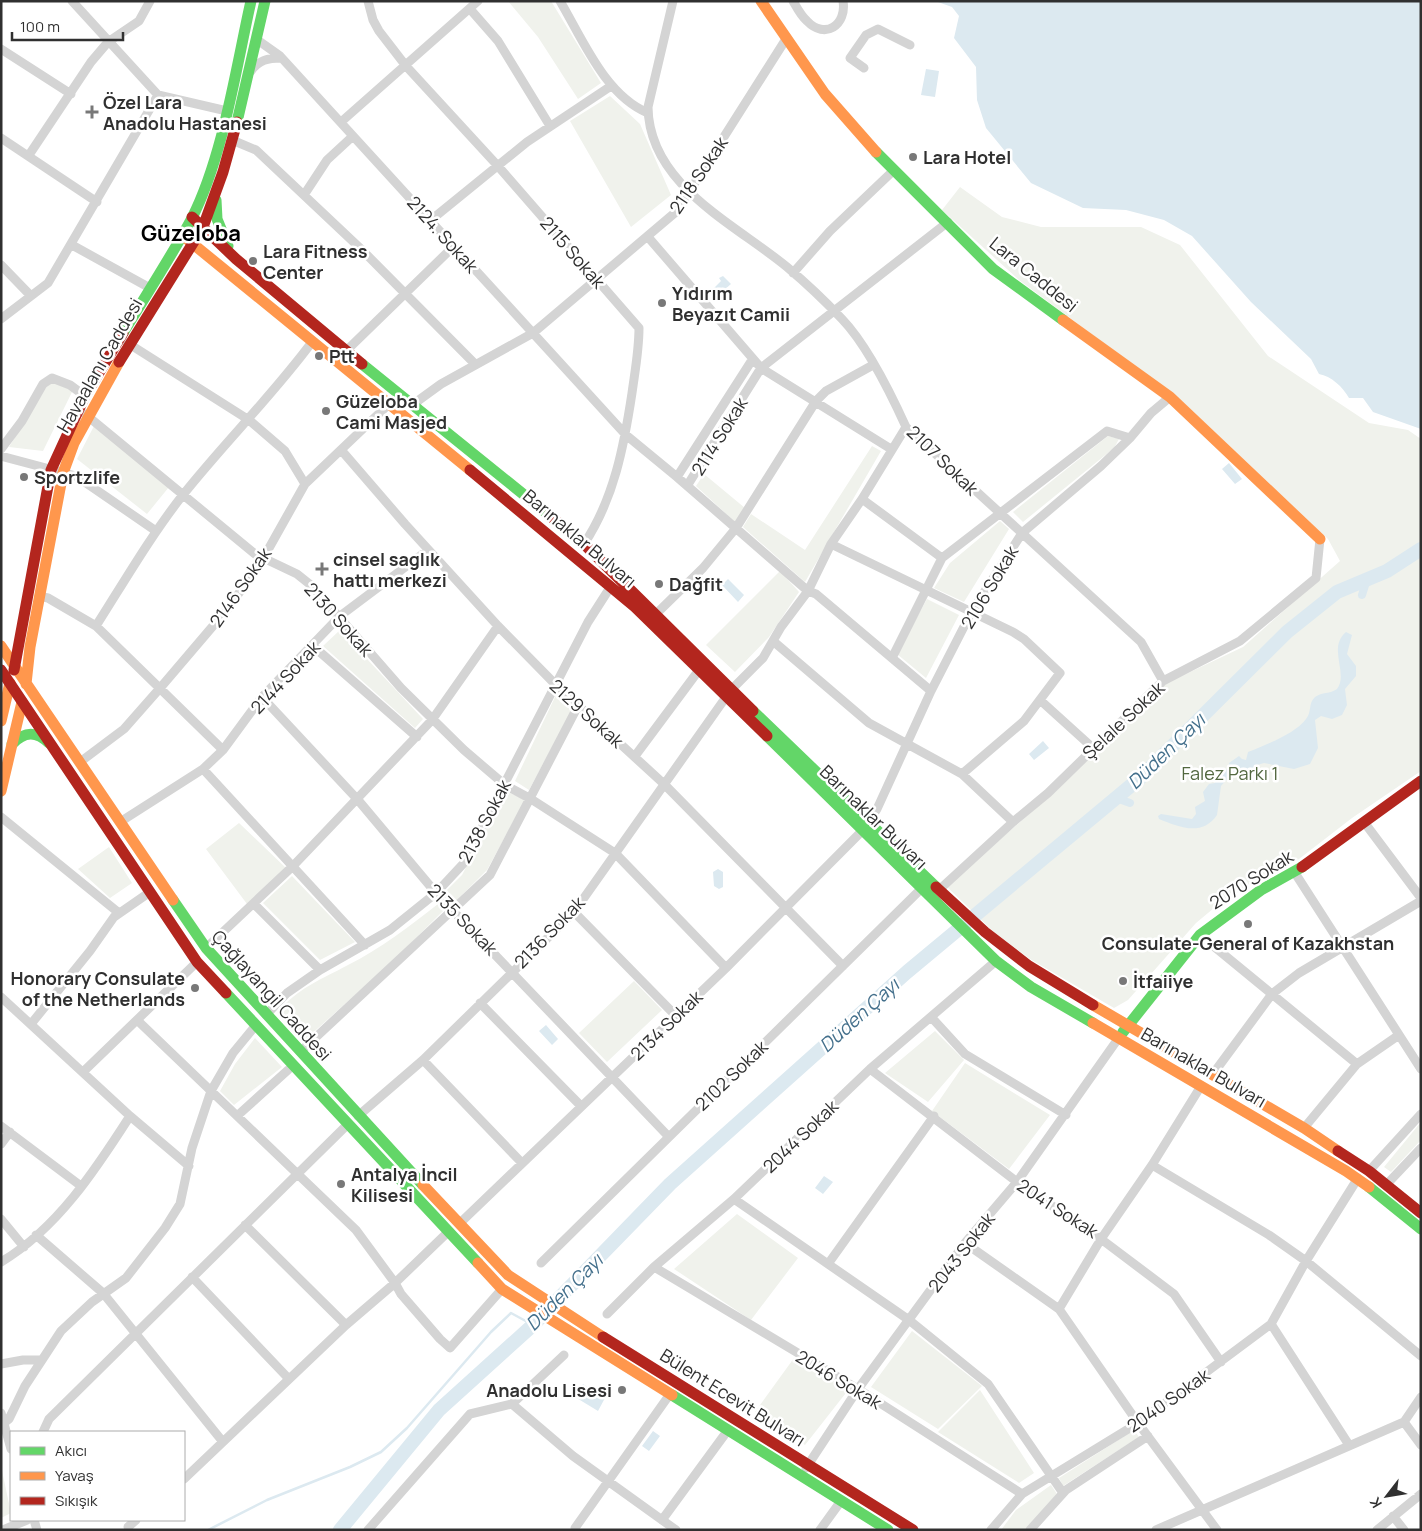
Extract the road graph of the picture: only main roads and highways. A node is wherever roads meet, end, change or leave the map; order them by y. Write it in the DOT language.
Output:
graph roads {
  1 [pos="251,1"];
  2 [pos="265,1"];
  3 [pos="761,1"];
  4 [pos="216,196"];
  5 [pos="192,217"];
  6 [pos="203,227"];
  7 [pos="182,236"];
  8 [pos="192,244"];
  9 [pos="210,258"];
  10 [pos="236,259"];
  11 [pos="179,264"];
  12 [pos="125,341"];
  13 [pos="83,413"];
  14 [pos="1320,539"];
  15 [pos="22,631"];
  16 [pos="1,638"];
  17 [pos="1,646"];
  18 [pos="30,648"];
  19 [pos="15,666"];
  20 [pos="1,670"];
  21 [pos="6,682"];
  22 [pos="26,683"];
  23 [pos="729,693"];
  24 [pos="22,702"];
  25 [pos="41,705"];
  26 [pos="1,722"];
  27 [pos="10,746"];
  28 [pos="56,750"];
  29 [pos="1421,781"];
  30 [pos="1,791"];
  31 [pos="866,826"];
  32 [pos="956,913"];
  33 [pos="975,931"];
  34 [pos="1123,1032"];
  35 [pos="1421,1213"];
  36 [pos="1421,1229"];
  37 [pos="535,1294"];
  38 [pos="525,1304"];
  39 [pos="888,1530"];
  40 [pos="912,1530"];
  1 -- 5 [label="main road, Havaalanı Caddesi"];
  2 -- 4 [label="main road, Havaalanı Caddesi"];
  3 -- 14 [label="main road, Lara Caddesi"];
  4 -- 6 [label="main road, Havaalanı Caddesi"];
  4 -- 10 [label="main road"];
  5 -- 6 [label="main road, Barınaklar Bulvarı"];
  5 -- 7 [label="main road, Havaalanı Caddesi"];
  6 -- 8 [label="main road, Havaalanı Caddesi"];
  6 -- 10 [label="main road, Barınaklar Bulvarı"];
  7 -- 8 [label="main road, Barınaklar Bulvarı"];
  7 -- 12 [label="main road, Havaalanı Caddesi"];
  8 -- 9 [label="main road, Barınaklar Bulvarı"];
  8 -- 11 [label="main road, Havaalanı Caddesi"];
  9 -- 11 [label="main road"];
  9 -- 23 [label="main road, Barınaklar Bulvarı"];
  10 -- 23 [label="main road, Barınaklar Bulvarı"];
  11 -- 12 [label="main road, Havaalanı Caddesi"];
  12 -- 13 [label="main road, Havaalanı Caddesi"];
  12 -- 13 [label="main road, Havaalanı Caddesi"];
  13 -- 15 [label="main road, Havaalanı Caddesi"];
  13 -- 18 [label="main road, Havaalanı Caddesi"];
  15 -- 16 [label="main road"];
  15 -- 19 [label="main road, Havaalanı Caddesi"];
  17 -- 19 [label="main road"];
  18 -- 22 [label="main road, Havaalanı Caddesi"];
  18 -- 25 [label="main road"];
  19 -- 21 [label="main road, Havaalanı Caddesi"];
  19 -- 22 [label="main road"];
  20 -- 21 [label="main road, Çağlayangil Caddesi"];
  21 -- 24 [label="main road, Çağlayangil Caddesi"];
  21 -- 26 [label="main road, Havaalanı Caddesi"];
  22 -- 24 [label="main road, Havaalanı Caddesi"];
  22 -- 25 [label="main road, Çağlayangil Caddesi"];
  23 -- 31 [label="main road, Barınaklar Bulvarı"];
  24 -- 27 [label="main road, Havaalanı Caddesi"];
  24 -- 28 [label="main road, Çağlayangil Caddesi"];
  25 -- 37 [label="main road, Çağlayangil Caddesi"];
  27 -- 28 [label="main road"];
  27 -- 30 [label="main road, Havaalanı Caddesi"];
  28 -- 38 [label="main road, Çağlayangil Caddesi"];
  29 -- 34 [label="main road, 2070 Sokak"];
  31 -- 32 [label="main road, Barınaklar Bulvarı"];
  31 -- 32 [label="main road"];
  32 -- 33 [label="main road"];
  33 -- 34 [label="main road, Barınaklar Bulvarı"];
  33 -- 34 [label="main road, Barınaklar Bulvarı"];
  34 -- 35 [label="main road, Barınaklar Bulvarı"];
  34 -- 36 [label="main road, Barınaklar Bulvarı"];
  37 -- 40 [label="main road, Bülent Ecevit Bulvarı"];
  38 -- 39 [label="main road, Bülent Ecevit Bulvarı"];
}
